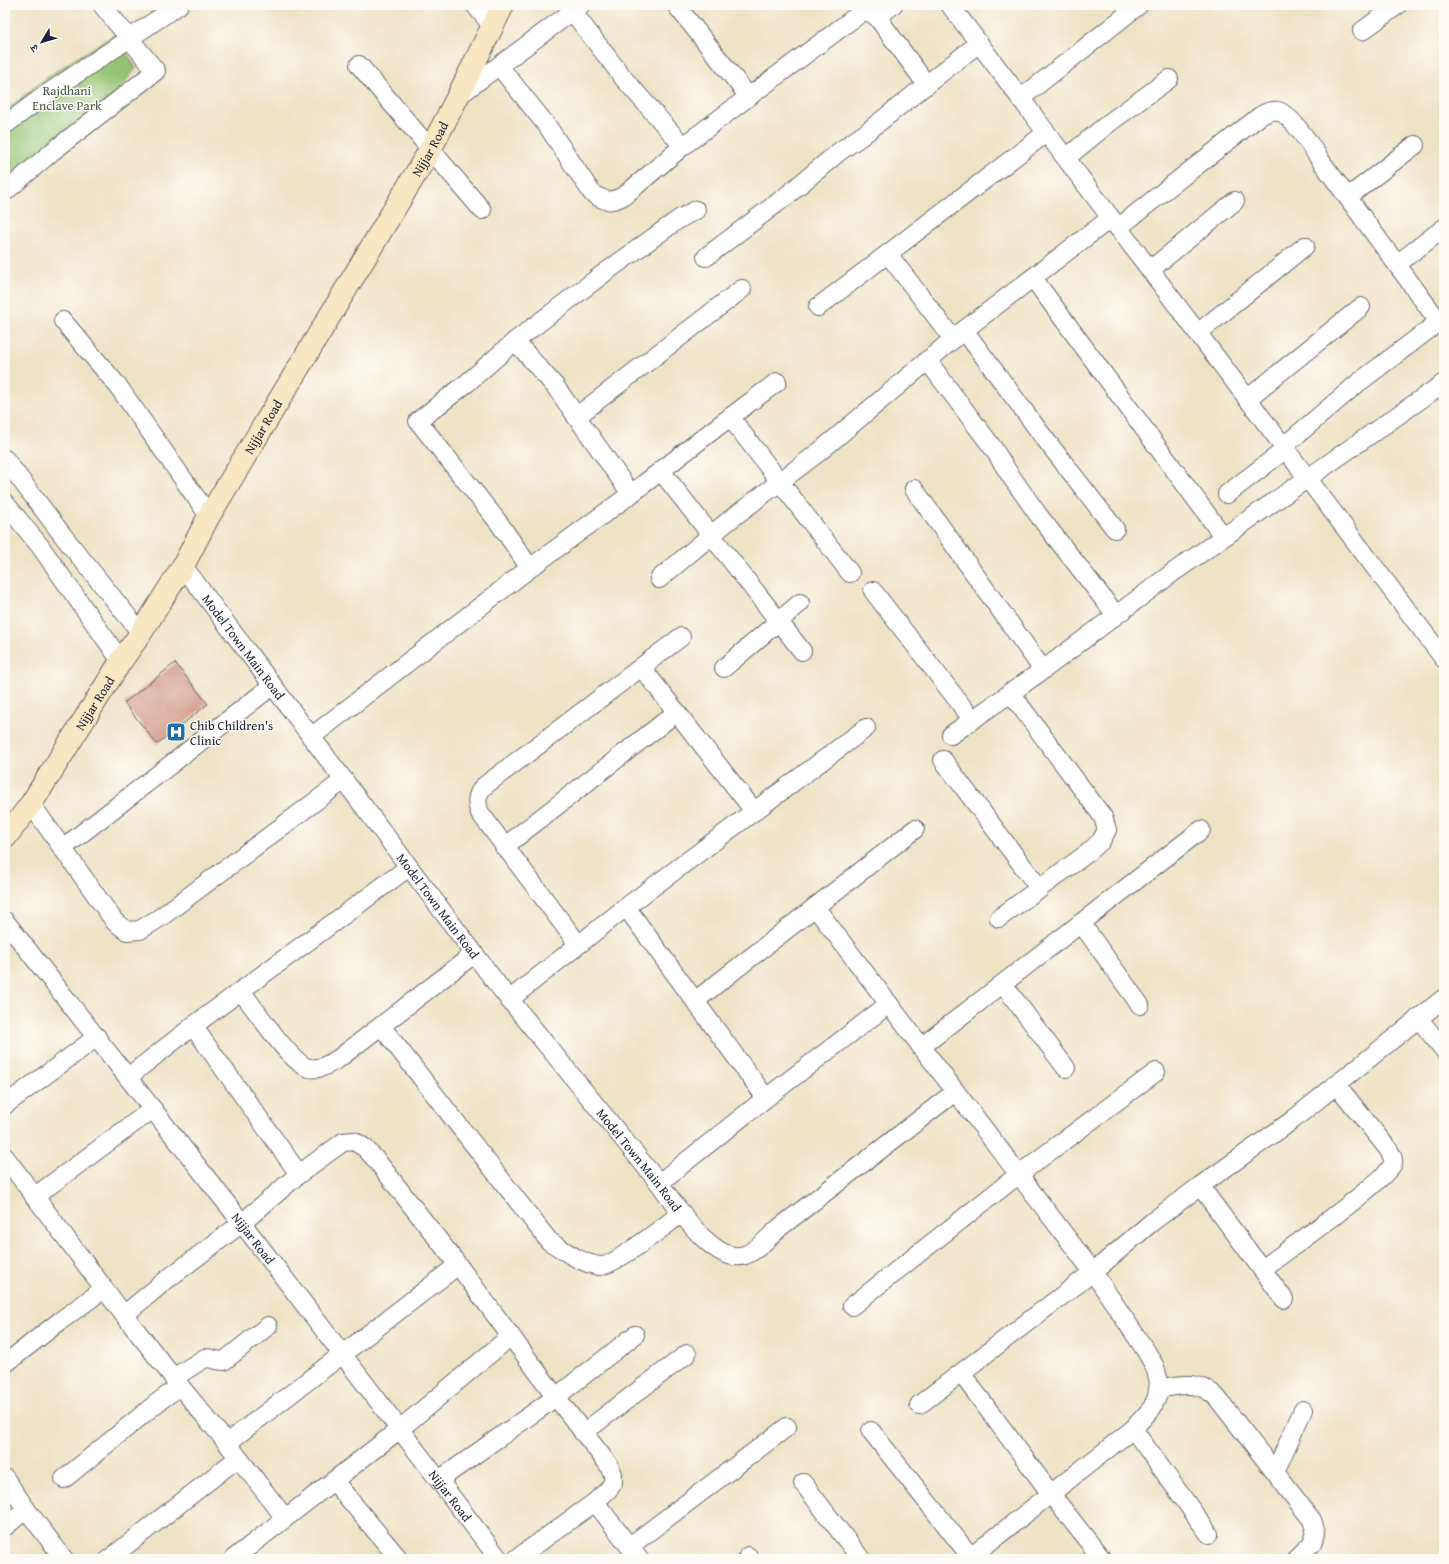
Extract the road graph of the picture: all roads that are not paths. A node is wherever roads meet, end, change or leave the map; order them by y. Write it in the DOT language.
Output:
graph roads {
  1 [pos="102,5"];
  2 [pos="179,5"];
  3 [pos="475,5"];
  4 [pos="503,5"];
  5 [pos="676,5"];
  6 [pos="893,5"];
  7 [pos="950,5"];
  8 [pos="1139,5"];
  9 [pos="1398,5"];
  10 [pos="577,8"];
  11 [pos="877,17"];
  12 [pos="493,27"];
  13 [pos="1362,31"];
  14 [pos="129,39"];
  15 [pos="979,43"];
  16 [pos="359,65"];
  17 [pos="499,66"];
  18 [pos="1169,79"];
  19 [pos="927,85"];
  20 [pos="458,96"];
  21 [pos="749,97"];
  22 [pos="1020,99"];
  23 [pos="5,126"];
  24 [pos="1046,133"];
  25 [pos="1415,145"];
  26 [pos="683,146"];
  27 [pos="430,150"];
  28 [pos="1066,158"];
  29 [pos="5,192"];
  30 [pos="1348,197"];
  31 [pos="1235,201"];
  32 [pos="482,210"];
  33 [pos="696,210"];
  34 [pos="1115,223"];
  35 [pos="1444,228"];
  36 [pos="1305,246"];
  37 [pos="888,254"];
  38 [pos="706,257"];
  39 [pos="1397,264"];
  40 [pos="1150,270"];
  41 [pos="1033,278"];
  42 [pos="742,289"];
  43 [pos="818,307"];
  44 [pos="1361,307"];
  45 [pos="1442,320"];
  46 [pos="63,321"];
  47 [pos="1198,333"];
  48 [pos="958,335"];
  49 [pos="515,341"];
  50 [pos="928,360"];
  51 [pos="777,382"];
  52 [pos="1444,383"];
  53 [pos="1248,399"];
  54 [pos="576,417"];
  55 [pos="730,417"];
  56 [pos="1285,447"];
  57 [pos="5,459"];
  58 [pos="660,471"];
  59 [pos="1308,479"];
  60 [pos="779,482"];
  61 [pos="914,489"];
  62 [pos="631,494"];
  63 [pos="1227,494"];
  64 [pos="5,503"];
  65 [pos="209,516"];
  66 [pos="1115,529"];
  67 [pos="712,535"];
  68 [pos="1224,536"];
  69 [pos="183,566"];
  70 [pos="530,568"];
  71 [pos="850,574"];
  72 [pos="659,579"];
  73 [pos="873,591"];
  74 [pos="800,603"];
  75 [pos="1116,614"];
  76 [pos="779,622"];
  77 [pos="141,633"];
  78 [pos="681,637"];
  79 [pos="802,651"];
  80 [pos="1444,659"];
  81 [pos="121,661"];
  82 [pos="642,668"];
  83 [pos="724,668"];
  84 [pos="1043,670"];
  85 [pos="272,686"];
  86 [pos="1010,692"];
  87 [pos="677,712"];
  88 [pos="972,719"];
  89 [pos="866,728"];
  90 [pos="951,735"];
  91 [pos="311,737"];
  92 [pos="943,760"];
  93 [pos="344,780"];
  94 [pos="31,804"];
  95 [pos="754,811"];
  96 [pos="915,829"];
  97 [pos="1201,830"];
  98 [pos="5,838"];
  99 [pos="504,847"];
  100 [pos="63,848"];
  101 [pos="409,867"];
  102 [pos="1040,888"];
  103 [pos="626,906"];
  104 [pos="815,907"];
  105 [pos="999,918"];
  106 [pos="5,921"];
  107 [pos="1081,923"];
  108 [pos="578,944"];
  109 [pos="474,954"];
  110 [pos="1003,984"];
  111 [pos="241,991"];
  112 [pos="1444,998"];
  113 [pos="509,1000"];
  114 [pos="695,1000"];
  115 [pos="889,1004"];
  116 [pos="1140,1005"];
  117 [pos="1418,1018"];
  118 [pos="193,1026"];
  119 [pos="381,1026"];
  120 [pos="96,1037"];
  121 [pos="921,1047"];
  122 [pos="1444,1050"];
  123 [pos="1066,1068"];
  124 [pos="1156,1072"];
  125 [pos="128,1077"];
  126 [pos="1336,1084"];
  127 [pos="955,1092"];
  128 [pos="766,1098"];
  129 [pos="5,1105"];
  130 [pos="153,1109"];
  131 [pos="5,1157"];
  132 [pos="299,1174"];
  133 [pos="1018,1175"];
  134 [pos="659,1183"];
  135 [pos="1200,1186"];
  136 [pos="34,1197"];
  137 [pos="682,1213"];
  138 [pos="242,1222"];
  139 [pos="458,1265"];
  140 [pos="1262,1269"];
  141 [pos="1092,1272"];
  142 [pos="104,1289"];
  143 [pos="1284,1299"];
  144 [pos="852,1306"];
  145 [pos="124,1315"];
  146 [pos="268,1326"];
  147 [pos="635,1335"];
  148 [pos="511,1336"];
  149 [pos="342,1353"];
  150 [pos="687,1354"];
  151 [pos="5,1364"];
  152 [pos="961,1373"];
  153 [pos="176,1382"];
  154 [pos="1158,1389"];
  155 [pos="556,1397"];
  156 [pos="919,1405"];
  157 [pos="1303,1410"];
  158 [pos="788,1427"];
  159 [pos="400,1429"];
  160 [pos="1133,1429"];
  161 [pos="871,1432"];
  162 [pos="583,1433"];
  163 [pos="227,1443"];
  164 [pos="238,1458"];
  165 [pos="1275,1472"];
  166 [pos="5,1478"];
  167 [pos="64,1479"];
  168 [pos="439,1480"];
  169 [pos="334,1481"];
  170 [pos="803,1484"];
  171 [pos="1051,1494"];
  172 [pos="595,1502"];
  173 [pos="26,1509"];
  174 [pos="285,1518"];
  175 [pos="5,1527"];
  176 [pos="1209,1534"];
  177 [pos="635,1553"];
  178 [pos="1095,1556"];
  179 [pos="970,1558"];
  180 [pos="64,1559"];
  181 [pos="109,1559"];
  182 [pos="233,1559"];
  183 [pos="399,1559"];
  184 [pos="499,1559"];
  185 [pos="516,1559"];
  186 [pos="861,1559"];
  187 [pos="1296,1559"];
  1 -- 14 [label="street"];
  2 -- 14 [label="street"];
  3 -- 12 [label="street"];
  4 -- 12 [label="street, Nijjar Road"];
  5 -- 21 [label="street"];
  6 -- 11 [label="street"];
  7 -- 15 [label="street"];
  8 -- 22 [label="street"];
  9 -- 13 [label="street"];
  10 -- 17 [label="street"];
  10 -- 26 [label="street"];
  11 -- 19 [label="street"];
  11 -- 21 [label="street"];
  12 -- 20 [label="street, Nijjar Road"];
  14 -- 23 [label="street"];
  14 -- 29 [label="street"];
  15 -- 19 [label="street"];
  15 -- 22 [label="street"];
  16 -- 27 [label="street"];
  17 -- 20 [label="street"];
  17 -- 26 [label="street"];
  18 -- 28 [label="street"];
  19 -- 38 [label="street"];
  20 -- 27 [label="street, Nijjar Road"];
  21 -- 26 [label="street"];
  22 -- 24 [label="street"];
  24 -- 28 [label="street"];
  24 -- 37 [label="street"];
  25 -- 30 [label="street"];
  27 -- 32 [label="street"];
  27 -- 65 [label="street, Nijjar Road"];
  28 -- 34 [label="street"];
  30 -- 34 [label="street"];
  30 -- 39 [label="street"];
  31 -- 40 [label="street"];
  33 -- 49 [label="street"];
  34 -- 40 [label="street"];
  34 -- 41 [label="street"];
  35 -- 39 [label="street"];
  36 -- 47 [label="street"];
  37 -- 43 [label="street"];
  37 -- 48 [label="street"];
  39 -- 45 [label="street"];
  40 -- 47 [label="street"];
  41 -- 48 [label="street"];
  41 -- 68 [label="street"];
  42 -- 54 [label="street"];
  44 -- 53 [label="street"];
  45 -- 56 [label="street"];
  46 -- 65 [label="street"];
  47 -- 53 [label="street"];
  48 -- 50 [label="street"];
  48 -- 66 [label="street"];
  49 -- 54 [label="street"];
  49 -- 70 [label="street"];
  50 -- 60 [label="street"];
  50 -- 75 [label="street"];
  51 -- 55 [label="street"];
  52 -- 59 [label="street"];
  53 -- 56 [label="street"];
  54 -- 62 [label="street"];
  55 -- 58 [label="street"];
  55 -- 60 [label="street"];
  56 -- 59 [label="street"];
  56 -- 63 [label="street"];
  57 -- 77 [label="street"];
  58 -- 62 [label="street"];
  58 -- 67 [label="street"];
  59 -- 68 [label="street"];
  59 -- 80 [label="street"];
  60 -- 67 [label="street"];
  60 -- 71 [label="street"];
  61 -- 84 [label="street"];
  62 -- 70 [label="street"];
  64 -- 81 [label="street"];
  65 -- 69 [label="street, Nijjar Road"];
  67 -- 72 [label="street"];
  67 -- 76 [label="street"];
  68 -- 75 [label="street"];
  69 -- 77 [label="street, Nijjar Road"];
  69 -- 85 [label="street, Model Town Main Road"];
  70 -- 91 [label="street"];
  73 -- 88 [label="street"];
  74 -- 76 [label="street"];
  75 -- 84 [label="street"];
  76 -- 79 [label="street"];
  76 -- 83 [label="street"];
  77 -- 81 [label="street, Nijjar Road"];
  78 -- 82 [label="street"];
  81 -- 94 [label="street, Nijjar Road"];
  82 -- 87 [label="street"];
  82 -- 99 [label="street"];
  84 -- 86 [label="street"];
  85 -- 91 [label="street, Model Town Main Road"];
  85 -- 100 [label="street"];
  86 -- 88 [label="street"];
  86 -- 102 [label="street"];
  87 -- 95 [label="street"];
  87 -- 99 [label="street"];
  88 -- 90 [label="street"];
  89 -- 95 [label="street"];
  91 -- 93 [label="street, Model Town Main Road"];
  92 -- 102 [label="street"];
  93 -- 100 [label="street"];
  93 -- 101 [label="street, Model Town Main Road"];
  94 -- 98 [label="street, Nijjar Road"];
  94 -- 100 [label="street"];
  95 -- 103 [label="street"];
  96 -- 104 [label="street"];
  97 -- 107 [label="street"];
  99 -- 108 [label="street"];
  101 -- 109 [label="street, Model Town Main Road"];
  101 -- 111 [label="street"];
  102 -- 105 [label="street"];
  103 -- 108 [label="street"];
  103 -- 114 [label="street"];
  104 -- 114 [label="street"];
  104 -- 115 [label="street"];
  106 -- 120 [label="street, Nijjar Road"];
  107 -- 110 [label="street"];
  107 -- 116 [label="street"];
  108 -- 113 [label="street"];
  109 -- 113 [label="street, Model Town Main Road"];
  109 -- 119 [label="street"];
  110 -- 121 [label="street"];
  110 -- 123 [label="street"];
  111 -- 118 [label="street"];
  111 -- 119 [label="street"];
  112 -- 117 [label="street"];
  113 -- 134 [label="street, Model Town Main Road"];
  114 -- 128 [label="street"];
  115 -- 121 [label="street"];
  115 -- 128 [label="street"];
  117 -- 122 [label="street"];
  117 -- 126 [label="street"];
  118 -- 125 [label="street"];
  118 -- 132 [label="street"];
  119 -- 137 [label="street"];
  120 -- 125 [label="street, Nijjar Road"];
  120 -- 129 [label="street"];
  121 -- 127 [label="street"];
  124 -- 133 [label="street"];
  125 -- 130 [label="street, Nijjar Road"];
  126 -- 135 [label="street"];
  126 -- 140 [label="street"];
  127 -- 133 [label="street"];
  127 -- 137 [label="street, Model Town Main Road"];
  128 -- 134 [label="street"];
  130 -- 136 [label="street"];
  130 -- 138 [label="street, Nijjar Road"];
  131 -- 136 [label="street"];
  132 -- 138 [label="street"];
  132 -- 139 [label="street"];
  133 -- 141 [label="street"];
  133 -- 144 [label="street"];
  134 -- 137 [label="street, Model Town Main Road"];
  135 -- 140 [label="street"];
  135 -- 141 [label="street"];
  136 -- 142 [label="street"];
  138 -- 145 [label="street"];
  138 -- 149 [label="street, Nijjar Road"];
  139 -- 148 [label="street"];
  139 -- 149 [label="street"];
  140 -- 143 [label="street"];
  141 -- 152 [label="street"];
  141 -- 154 [label="street"];
  142 -- 145 [label="street"];
  142 -- 151 [label="street"];
  145 -- 153 [label="street"];
  146 -- 153 [label="street"];
  147 -- 155 [label="street"];
  148 -- 155 [label="street"];
  148 -- 159 [label="street"];
  149 -- 159 [label="street, Nijjar Road"];
  149 -- 163 [label="street"];
  150 -- 162 [label="street"];
  152 -- 156 [label="street"];
  152 -- 171 [label="street"];
  153 -- 163 [label="street"];
  153 -- 167 [label="street"];
  154 -- 160 [label="street"];
  154 -- 165 [label="street"];
  155 -- 162 [label="street"];
  155 -- 168 [label="street"];
  157 -- 165 [label="street"];
  158 -- 177 [label="street"];
  159 -- 168 [label="street, Nijjar Road"];
  159 -- 169 [label="street"];
  160 -- 171 [label="street"];
  160 -- 176 [label="street"];
  161 -- 179 [label="street"];
  162 -- 172 [label="street"];
  163 -- 164 [label="street"];
  164 -- 174 [label="street"];
  164 -- 181 [label="street"];
  165 -- 187 [label="street"];
  166 -- 173 [label="street"];
  168 -- 184 [label="street, Nijjar Road"];
  169 -- 174 [label="street"];
  169 -- 183 [label="street"];
  170 -- 186 [label="street"];
  171 -- 178 [label="street"];
  171 -- 179 [label="street"];
  172 -- 177 [label="street"];
  172 -- 185 [label="street"];
  173 -- 175 [label="street"];
  173 -- 180 [label="street"];
  174 -- 182 [label="street"];
}
